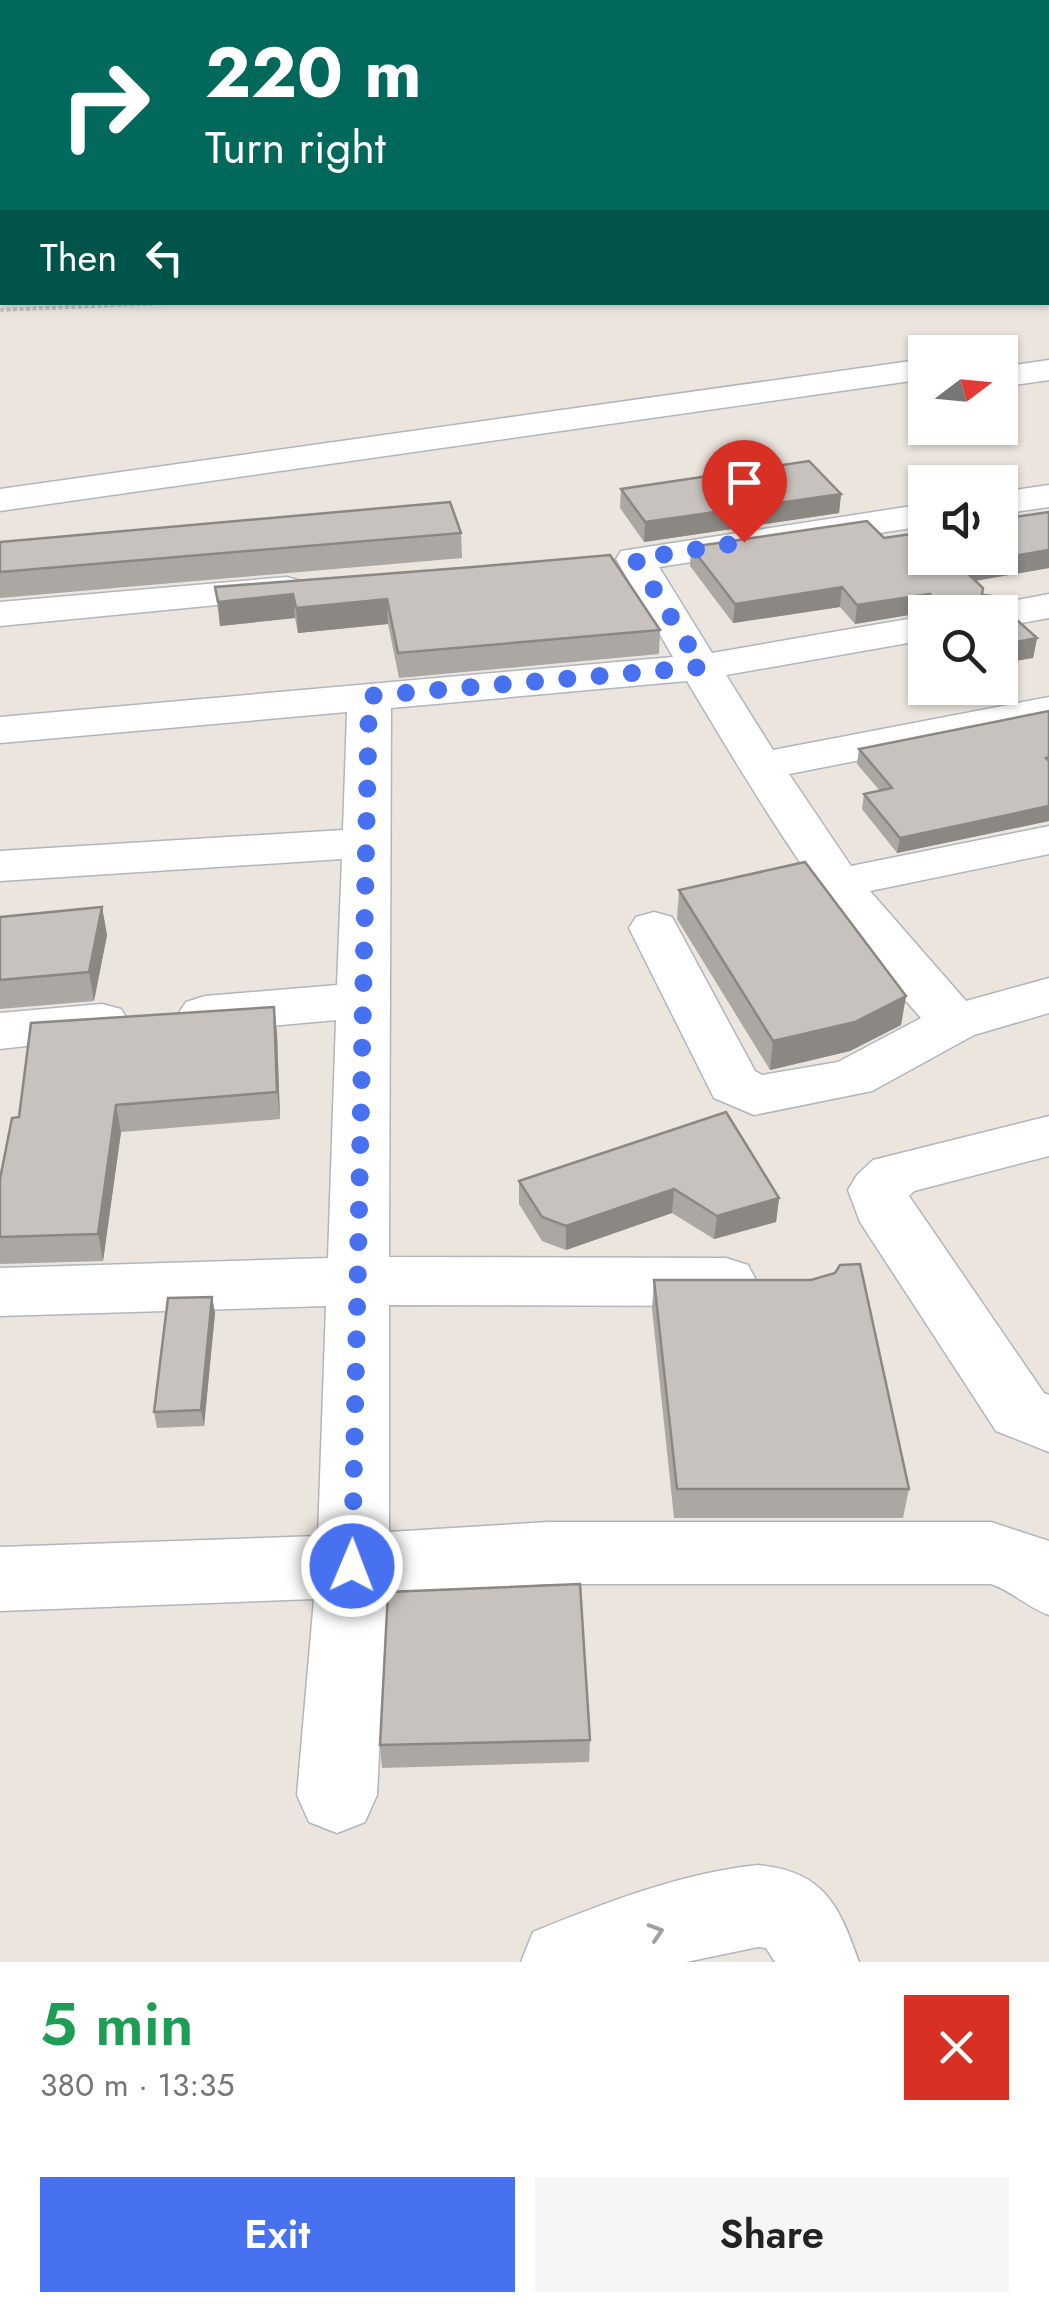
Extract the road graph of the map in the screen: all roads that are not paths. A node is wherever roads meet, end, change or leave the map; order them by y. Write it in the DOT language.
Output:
graph roads {
  1 [pos="1049,352"];
  2 [pos="1018,356"];
  3 [pos="1049,370"];
  4 [pos="908,373"];
  5 [pos="1018,375"];
  6 [pos="908,389"];
  7 [pos="778,400"];
  8 [pos="1,512"];
  9 [pos="908,518"];
  10 [pos="635,559"];
  11 [pos="595,562"];
  12 [pos="318,586"];
  13 [pos="1049,606"];
  14 [pos="1018,612"];
  15 [pos="0,614"];
  16 [pos="908,631"];
  17 [pos="702,667"];
  18 [pos="369,696"];
  19 [pos="1049,710"];
  20 [pos="0,730"];
  21 [pos="762,766"];
  22 [pos="1049,840"];
  23 [pos="366,843"];
  24 [pos="0,866"];
  25 [pos="839,883"];
  26 [pos="654,928"];
  27 [pos="1049,995"];
  28 [pos="363,1000"];
  29 [pos="955,1022"];
  30 [pos="0,1031"];
  31 [pos="1049,1136"];
  32 [pos="358,1281"];
  33 [pos="788,1282"];
  34 [pos="0,1292"];
  35 [pos="1049,1424"];
  36 [pos="352,1566"];
  37 [pos="0,1579"];
  38 [pos="1049,1583"];
  39 [pos="337,1795"];
  40 [pos="563,1962"];
  41 [pos="816,1962"];
  1 -- 2 [label="street"];
  3 -- 5 [label="street"];
  4 -- 7 [label="street"];
  6 -- 7 [label="street"];
  7 -- 8 [label="street"];
  9 -- 10 [label="street"];
  10 -- 11 [label="street"];
  10 -- 17 [label="street"];
  12 -- 15 [label="street"];
  13 -- 14 [label="street"];
  16 -- 17 [label="street"];
  17 -- 18 [label="street"];
  17 -- 21 [label="street"];
  18 -- 20 [label="street"];
  18 -- 23 [label="street"];
  19 -- 21 [label="street"];
  21 -- 25 [label="street"];
  22 -- 25 [label="street"];
  23 -- 24 [label="street"];
  23 -- 28 [label="street"];
  25 -- 29 [label="street"];
  26 -- 29 [label="street"];
  27 -- 29 [label="street"];
  28 -- 30 [label="street"];
  28 -- 32 [label="street"];
  31 -- 35 [label="street"];
  32 -- 33 [label="street"];
  32 -- 34 [label="street"];
  32 -- 36 [label="street"];
  36 -- 37 [label="street"];
  36 -- 38 [label="street"];
  36 -- 39 [label="street"];
  40 -- 41 [label="street, one-way"];
}
